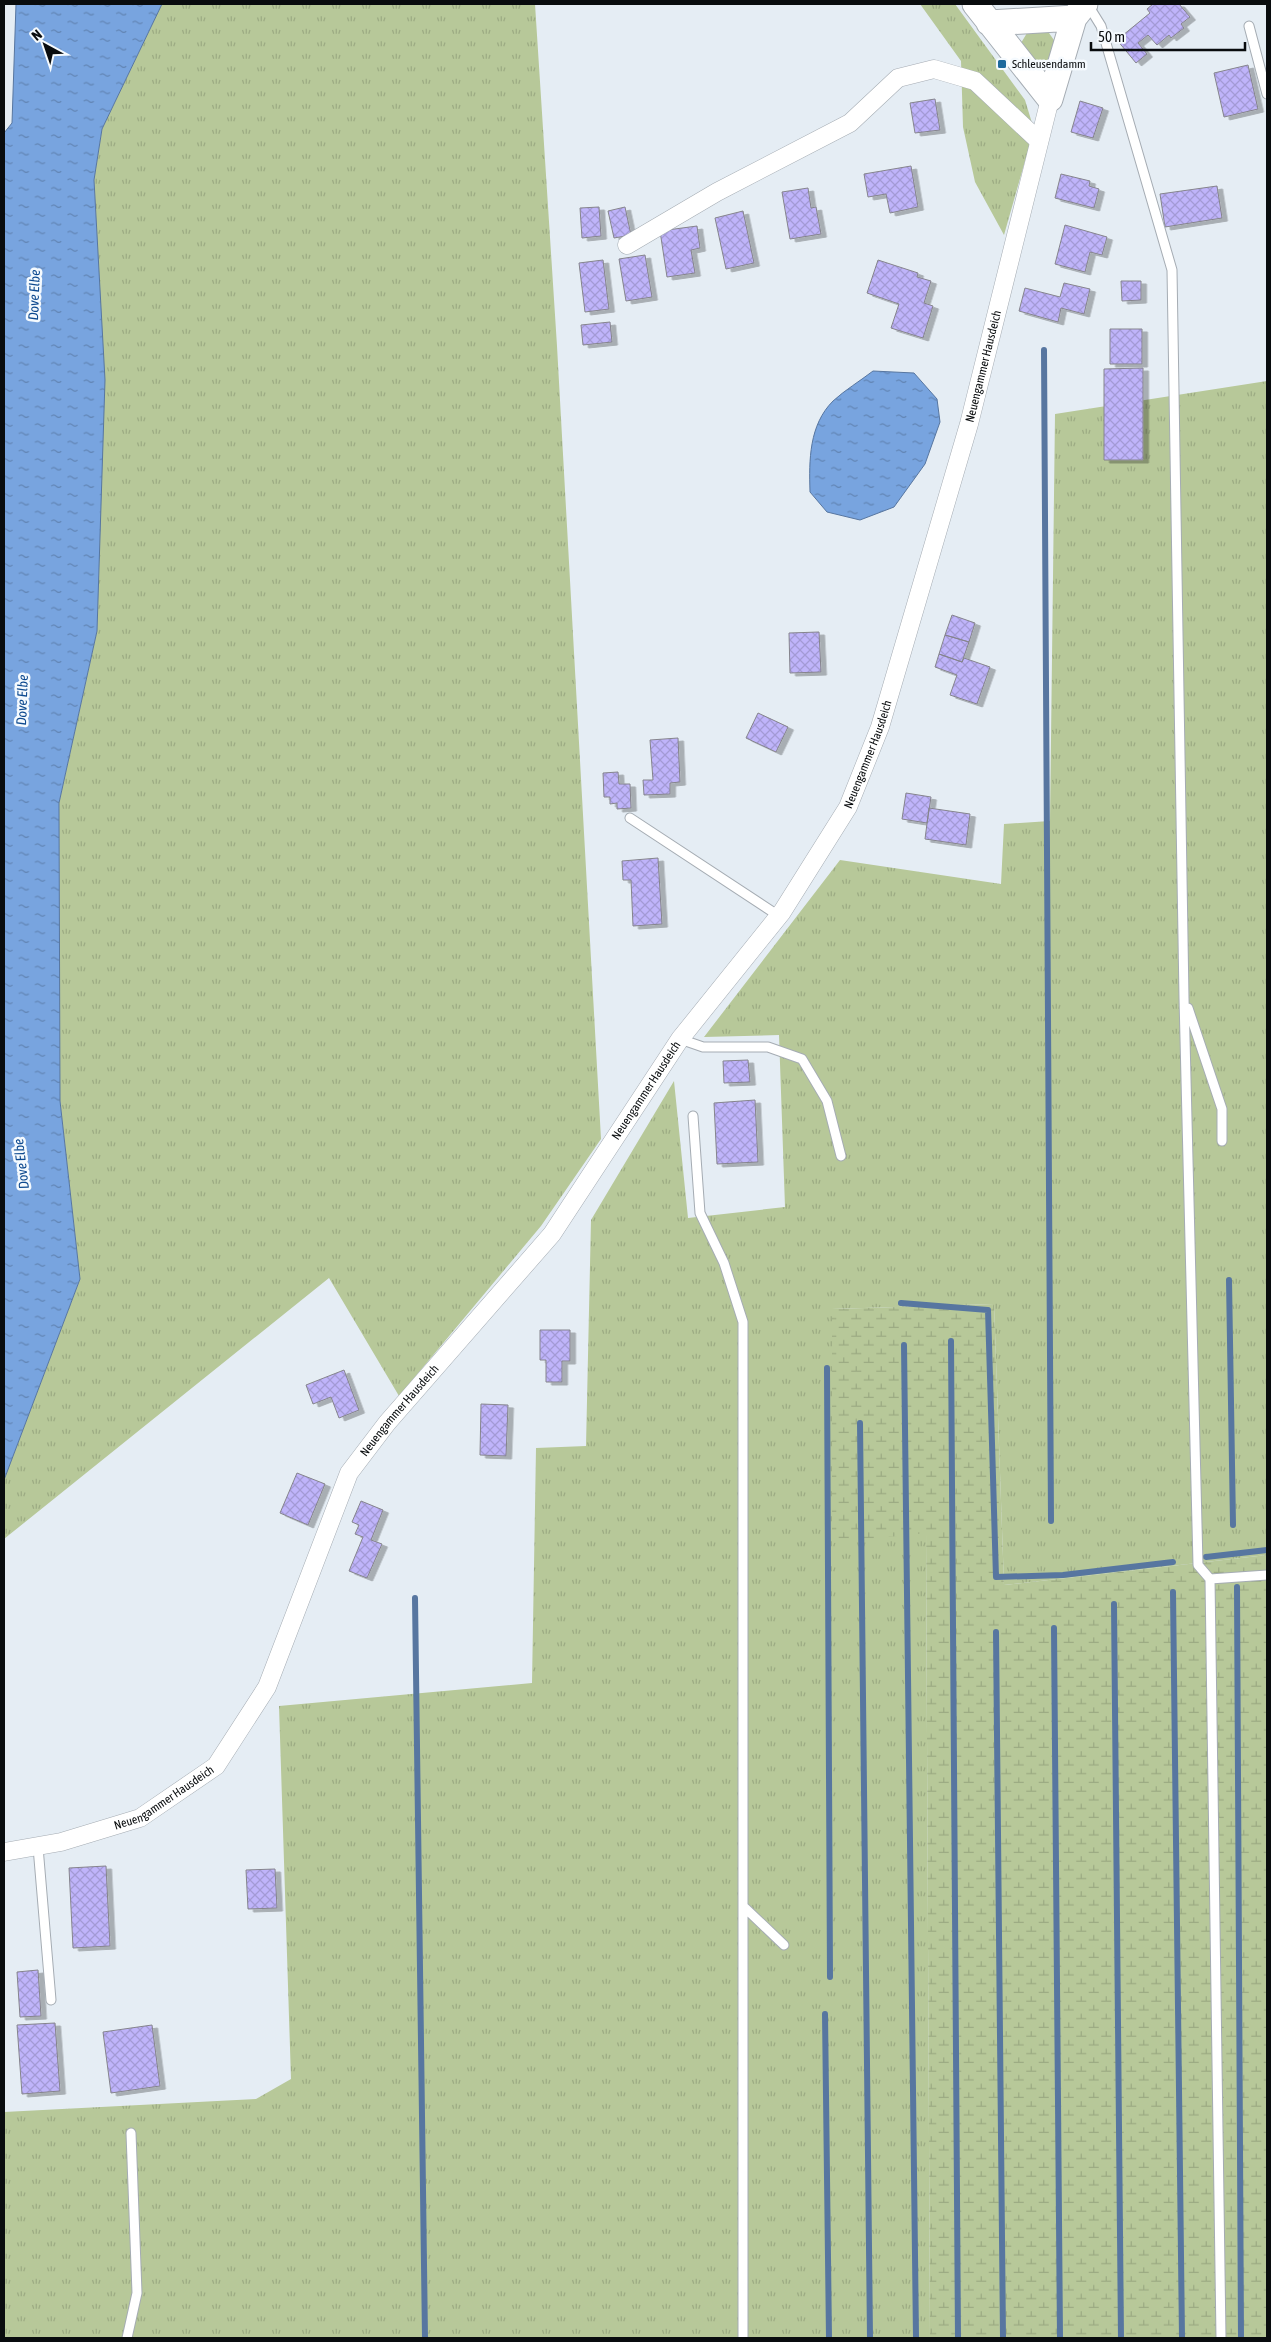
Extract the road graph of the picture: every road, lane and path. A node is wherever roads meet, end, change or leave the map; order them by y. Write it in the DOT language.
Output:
graph roads {
  1 [pos="1082,8"];
  2 [pos="982,13"];
  3 [pos="1249,26"];
  4 [pos="1267,94"];
  5 [pos="1050,99"];
  6 [pos="1039,141"];
  7 [pos="627,245"];
  8 [pos="630,818"];
  9 [pos="779,916"];
  10 [pos="1184,998"];
  11 [pos="680,1039"];
  12 [pos="693,1116"];
  13 [pos="1222,1141"];
  14 [pos="841,1156"];
  15 [pos="1267,1575"];
  16 [pos="1210,1579"];
  17 [pos="38,1847"];
  18 [pos="4,1852"];
  19 [pos="743,1906"];
  20 [pos="784,1944"];
  21 [pos="51,2000"];
  22 [pos="131,2132"];
  23 [pos="128,2338"];
  24 [pos="743,2338"];
  25 [pos="1222,2338"];
  1 -- 2 [label="street"];
  1 -- 5 [label="street, Neuengammer Hausdeich"];
  1 -- 10 [label="lane"];
  2 -- 5 [label="street"];
  3 -- 4 [label="lane"];
  5 -- 6 [label="street, Neuengammer Hausdeich"];
  6 -- 7 [label="street"];
  6 -- 9 [label="street, Neuengammer Hausdeich"];
  8 -- 9 [label="lane"];
  9 -- 11 [label="street, Neuengammer Hausdeich"];
  10 -- 13 [label="lane"];
  10 -- 16 [label="lane"];
  11 -- 14 [label="lane"];
  11 -- 17 [label="street, Neuengammer Hausdeich"];
  12 -- 19 [label="lane"];
  15 -- 16 [label="lane"];
  16 -- 25 [label="lane"];
  17 -- 18 [label="street, Neuengammer Hausdeich"];
  17 -- 21 [label="lane"];
  19 -- 20 [label="lane"];
  19 -- 24 [label="lane"];
  22 -- 23 [label="lane"];
}
